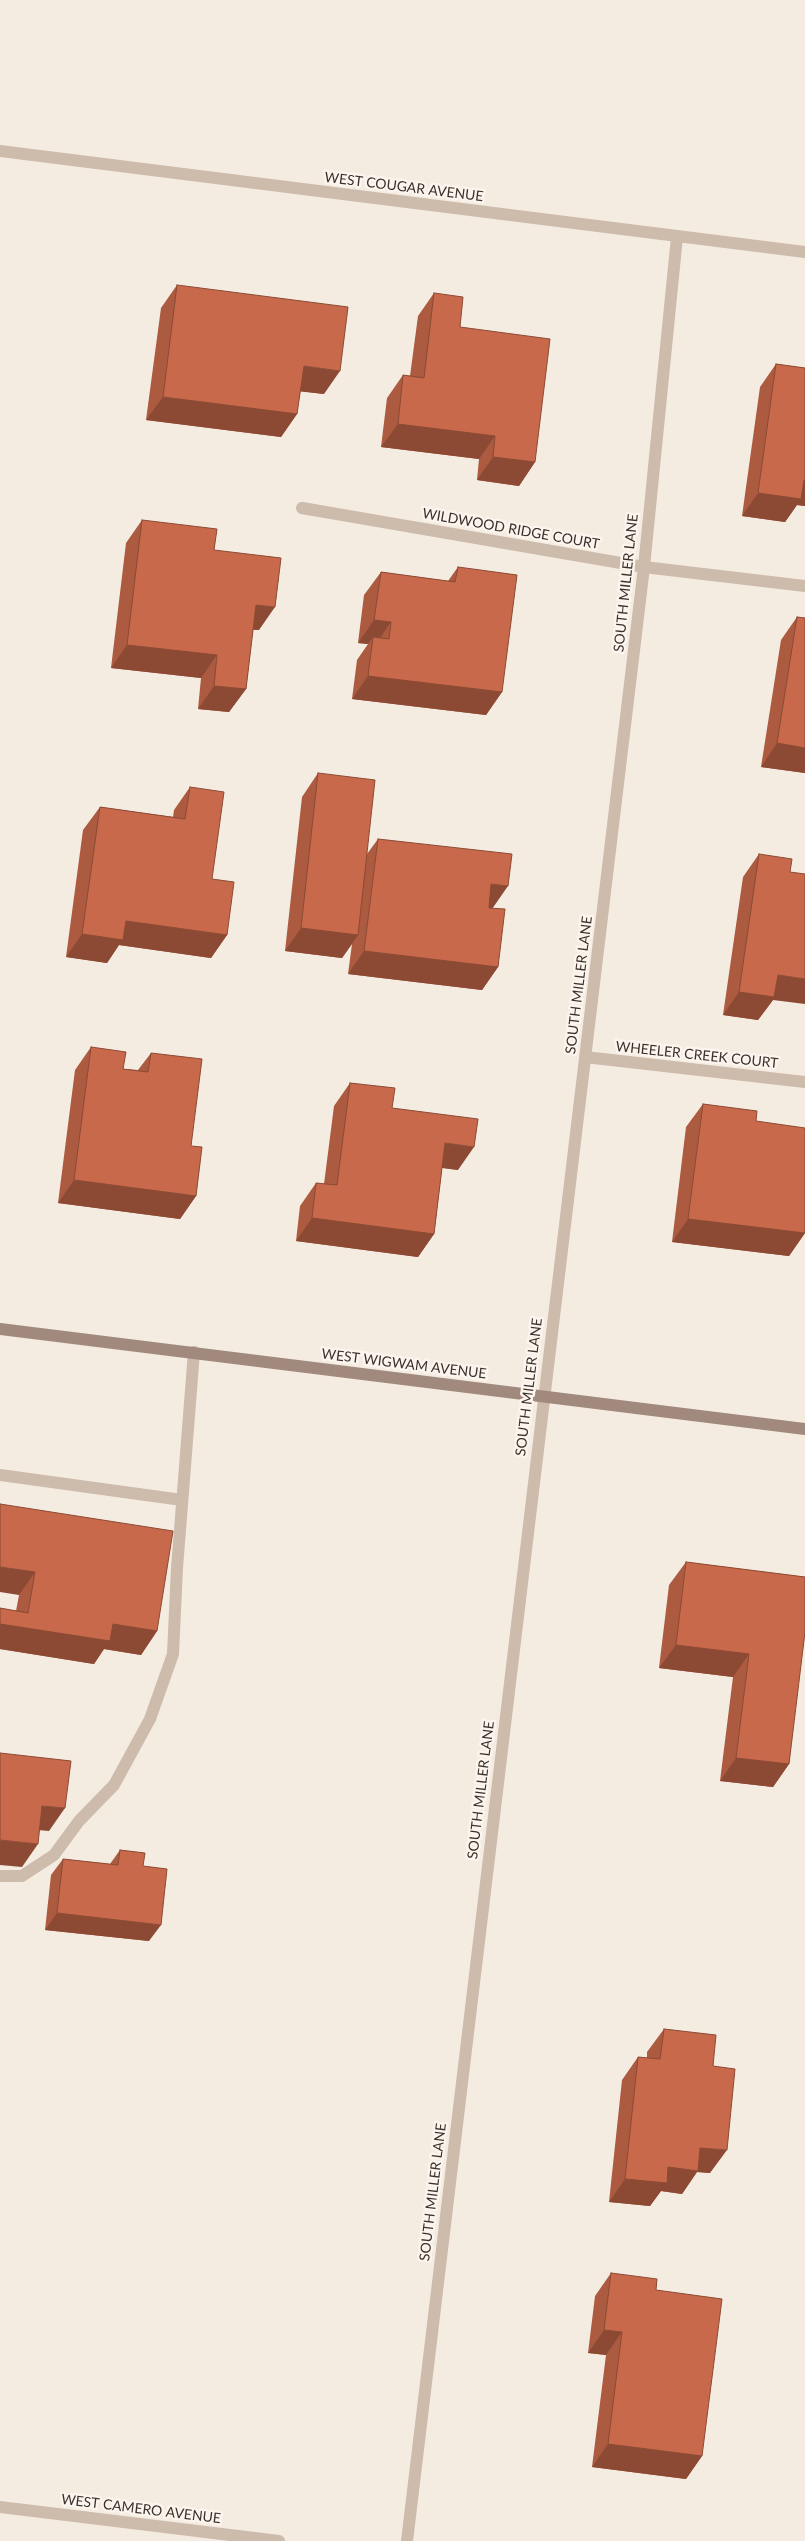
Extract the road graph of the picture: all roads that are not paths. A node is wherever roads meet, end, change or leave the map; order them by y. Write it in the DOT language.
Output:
graph roads {
  1 [pos="0,151"];
  2 [pos="677,237"];
  3 [pos="805,252"];
  4 [pos="302,508"];
  5 [pos="644,567"];
  6 [pos="805,586"];
  7 [pos="585,1057"];
  8 [pos="805,1082"];
  9 [pos="0,1330"];
  10 [pos="194,1352"];
  11 [pos="543,1396"];
  12 [pos="805,1429"];
  13 [pos="0,1474"];
  14 [pos="182,1500"];
  15 [pos="0,1876"];
  16 [pos="0,2506"];
  17 [pos="279,2541"];
  18 [pos="407,2541"];
  1 -- 2 [label="street, WEST COUGAR AVENUE"];
  2 -- 3 [label="street, WEST COUGAR AVENUE"];
  2 -- 5 [label="street, SOUTH MILLER LANE"];
  4 -- 5 [label="street, WILDWOOD RIDGE COURT"];
  5 -- 6 [label="street, WILDWOOD RIDGE COURT"];
  5 -- 7 [label="street, SOUTH MILLER LANE"];
  7 -- 8 [label="street, WHEELER CREEK COURT"];
  7 -- 11 [label="street, SOUTH MILLER LANE"];
  9 -- 10 [label="street, WEST WIGWAM AVENUE"];
  10 -- 11 [label="street, WEST WIGWAM AVENUE"];
  10 -- 14 [label="street"];
  11 -- 12 [label="street, WEST WIGWAM AVENUE"];
  11 -- 18 [label="street, SOUTH MILLER LANE"];
  13 -- 14 [label="street"];
  14 -- 15 [label="street"];
  16 -- 17 [label="street, WEST CAMERO AVENUE"];
}
